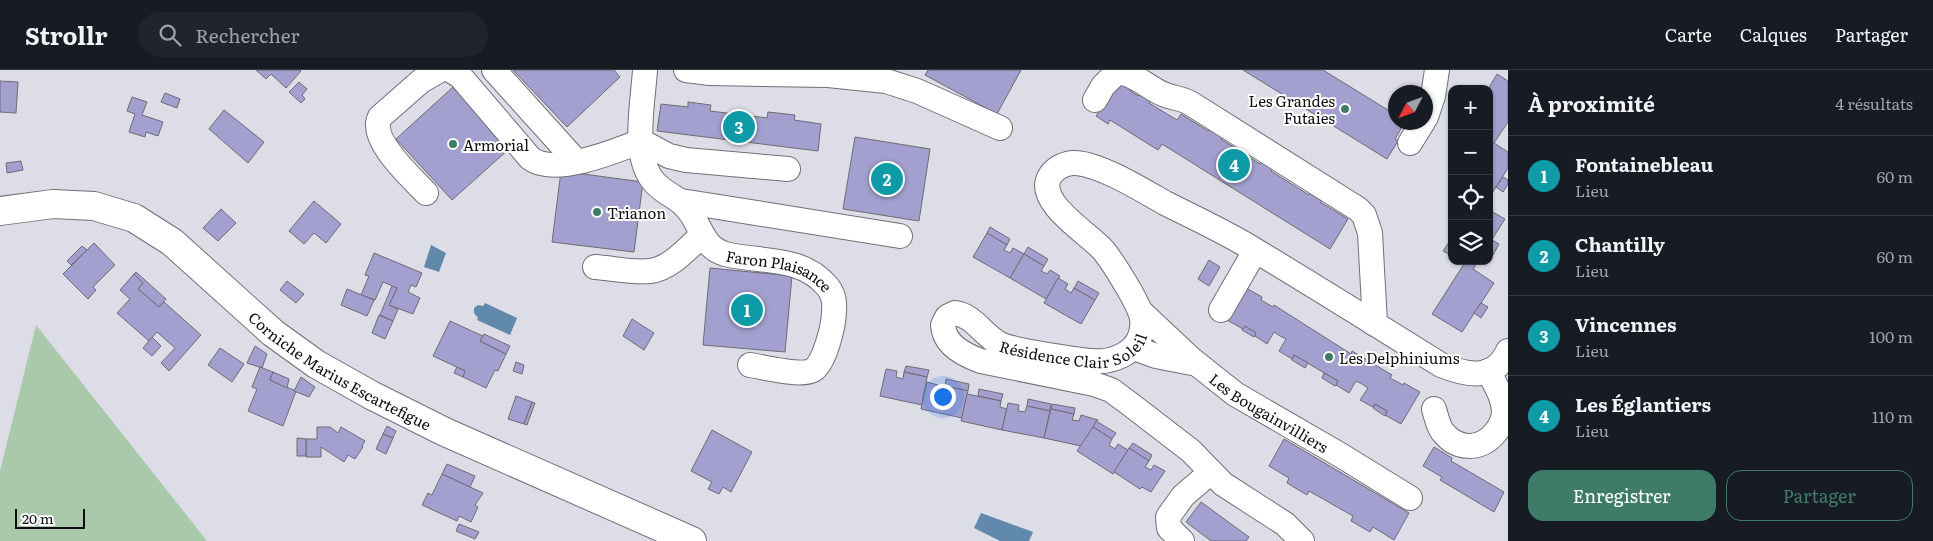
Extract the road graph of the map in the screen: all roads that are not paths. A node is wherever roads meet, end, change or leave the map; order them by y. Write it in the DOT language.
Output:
graph roads {
  1 [pos="440,70"];
  2 [pos="450,70"];
  3 [pos="494,70"];
  4 [pos="646,70"];
  5 [pos="686,70"];
  6 [pos="1437,70"];
  7 [pos="1433,96"];
  8 [pos="1095,100"];
  9 [pos="1000,128"];
  10 [pos="1418,130"];
  11 [pos="641,141"];
  12 [pos="1410,143"];
  13 [pos="576,161"];
  14 [pos="788,169"];
  15 [pos="426,193"];
  16 [pos="681,201"];
  17 [pos="0,211"];
  18 [pos="702,235"];
  19 [pos="900,236"];
  20 [pos="1256,251"];
  21 [pos="595,267"];
  22 [pos="1221,310"];
  23 [pos="1140,311"];
  24 [pos="1375,324"];
  25 [pos="1134,348"];
  26 [pos="1508,351"];
  27 [pos="1197,364"];
  28 [pos="750,365"];
  29 [pos="1488,371"];
  30 [pos="1434,409"];
  31 [pos="1211,472"];
  32 [pos="1410,498"];
  33 [pos="692,541"];
  34 [pos="1182,541"];
  35 [pos="1302,541"];
  1 -- 15 [label="lane"];
  2 -- 13 [label="lane"];
  3 -- 13 [label="lane"];
  4 -- 11 [label="lane, Faron Plaisance"];
  5 -- 9 [label="lane"];
  6 -- 7 [label="lane"];
  8 -- 24 [label="lane"];
  10 -- 12 [label="lane"];
  11 -- 13 [label="lane"];
  11 -- 14 [label="lane"];
  11 -- 16 [label="lane, Faron Plaisance"];
  16 -- 18 [label="lane, Faron Plaisance"];
  16 -- 19 [label="lane"];
  17 -- 33 [label="main road, Corniche Marius Escartefigue"];
  18 -- 21 [label="lane"];
  18 -- 28 [label="lane, Faron Plaisance"];
  20 -- 22 [label="lane"];
  20 -- 23 [label="lane, Résidence Clair Soleil"];
  20 -- 24 [label="lane, Résidence Clair Soleil"];
  23 -- 25 [label="lane, Résidence Clair Soleil"];
  23 -- 27 [label="lane, Les Bougainvilliers"];
  24 -- 29 [label="lane, Résidence Clair Soleil"];
  25 -- 27 [label="lane"];
  25 -- 31 [label="lane, Résidence Clair Soleil"];
  26 -- 29 [label="lane"];
  27 -- 32 [label="lane, Les Bougainvilliers"];
  29 -- 30 [label="lane"];
  31 -- 34 [label="lane"];
  31 -- 35 [label="lane, Résidence Clair Soleil"];
}
